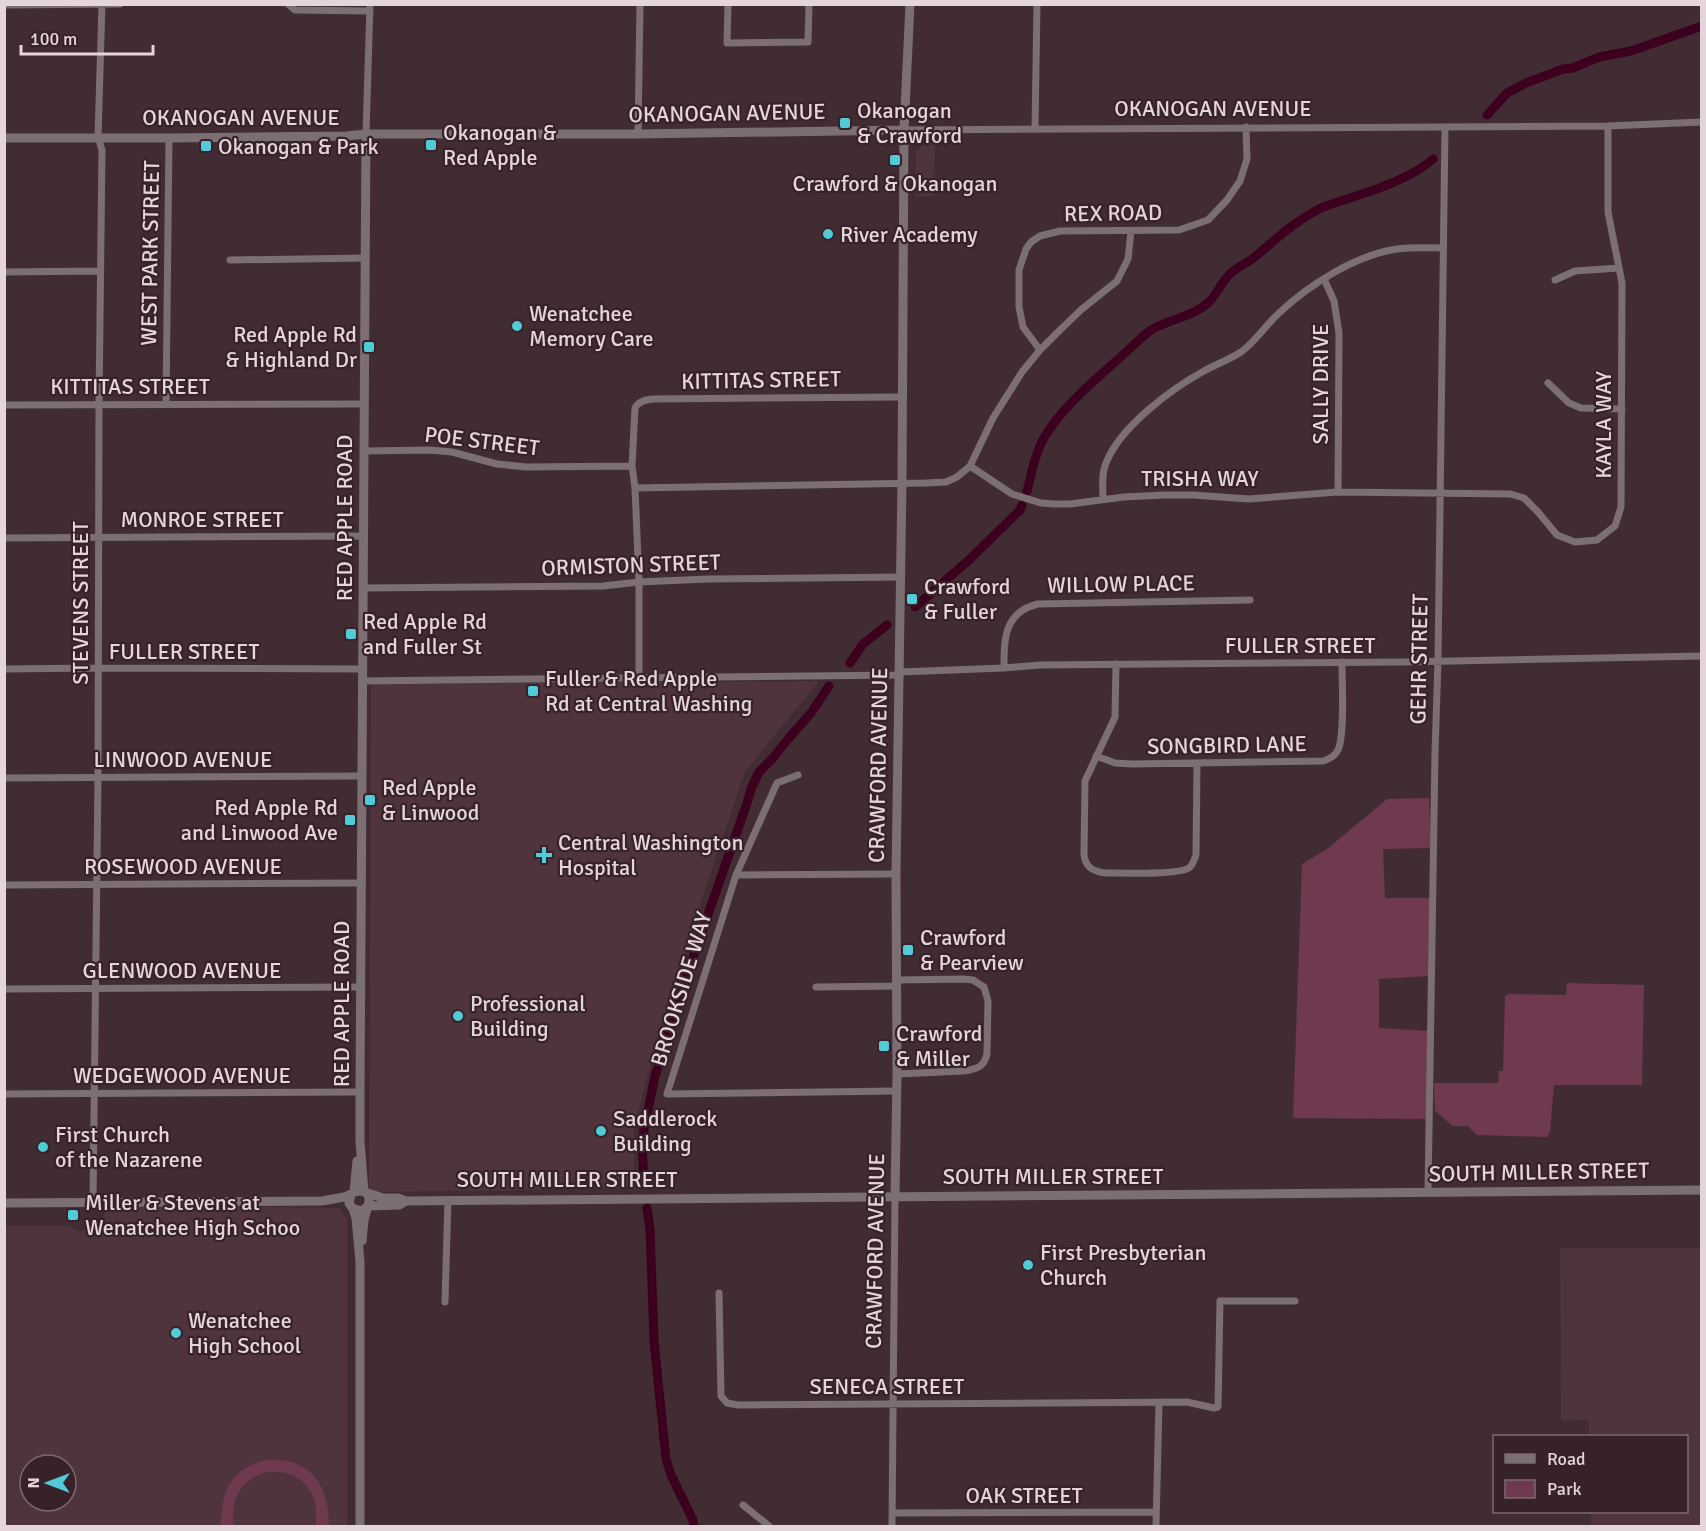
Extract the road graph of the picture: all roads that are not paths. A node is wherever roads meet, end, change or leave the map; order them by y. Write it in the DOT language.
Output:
graph roads {
  1 [pos="120,4"];
  2 [pos="288,4"];
  3 [pos="640,4"];
  4 [pos="728,4"];
  5 [pos="809,4"];
  6 [pos="910,4"];
  7 [pos="1037,4"];
  8 [pos="4,5"];
  9 [pos="102,5"];
  10 [pos="370,8"];
  11 [pos="1701,122"];
  12 [pos="1608,126"];
  13 [pos="1246,127"];
  14 [pos="1445,127"];
  15 [pos="1035,129"];
  16 [pos="904,130"];
  17 [pos="366,134"];
  18 [pos="638,134"];
  19 [pos="98,137"];
  20 [pos="4,138"];
  21 [pos="169,138"];
  22 [pos="1131,231"];
  23 [pos="1443,248"];
  24 [pos="365,258"];
  25 [pos="230,260"];
  26 [pos="1619,268"];
  27 [pos="100,271"];
  28 [pos="4,272"];
  29 [pos="1324,279"];
  30 [pos="1555,280"];
  31 [pos="1040,350"];
  32 [pos="1548,383"];
  33 [pos="902,397"];
  34 [pos="99,404"];
  35 [pos="166,404"];
  36 [pos="364,404"];
  37 [pos="4,405"];
  38 [pos="1622,409"];
  39 [pos="364,452"];
  40 [pos="632,466"];
  41 [pos="970,466"];
  42 [pos="902,483"];
  43 [pos="635,488"];
  44 [pos="1338,492"];
  45 [pos="1440,493"];
  46 [pos="1102,499"];
  47 [pos="363,536"];
  48 [pos="99,537"];
  49 [pos="4,538"];
  50 [pos="901,577"];
  51 [pos="639,582"];
  52 [pos="363,588"];
  53 [pos="1250,600"];
  54 [pos="1701,656"];
  55 [pos="1438,661"];
  56 [pos="1342,662"];
  57 [pos="1116,664"];
  58 [pos="98,668"];
  59 [pos="1004,668"];
  60 [pos="4,669"];
  61 [pos="362,669"];
  62 [pos="900,674"];
  63 [pos="639,677"];
  64 [pos="362,681"];
  65 [pos="1096,756"];
  66 [pos="1197,764"];
  67 [pos="798,775"];
  68 [pos="362,776"];
  69 [pos="98,777"];
  70 [pos="4,778"];
  71 [pos="896,874"];
  72 [pos="736,875"];
  73 [pos="361,883"];
  74 [pos="4,885"];
  75 [pos="96,885"];
  76 [pos="897,983"];
  77 [pos="360,987"];
  78 [pos="816,987"];
  79 [pos="4,989"];
  80 [pos="95,989"];
  81 [pos="897,1074"];
  82 [pos="897,1091"];
  83 [pos="360,1092"];
  84 [pos="93,1093"];
  85 [pos="4,1094"];
  86 [pos="1701,1190"];
  87 [pos="359,1192"];
  88 [pos="1428,1193"];
  89 [pos="895,1197"];
  90 [pos="448,1200"];
  91 [pos="322,1201"];
  92 [pos="406,1201"];
  93 [pos="93,1202"];
  94 [pos="4,1203"];
  95 [pos="368,1207"];
  96 [pos="353,1208"];
  97 [pos="360,1262"];
  98 [pos="719,1293"];
  99 [pos="1295,1300"];
  100 [pos="446,1302"];
  101 [pos="1159,1403"];
  102 [pos="893,1404"];
  103 [pos="743,1505"];
  104 [pos="1156,1512"];
  105 [pos="892,1513"];
  106 [pos="360,1527"];
  107 [pos="769,1527"];
  108 [pos="892,1527"];
  109 [pos="1156,1527"];
  1 -- 9 [label="street"];
  2 -- 10 [label="street"];
  3 -- 18 [label="street"];
  4 -- 5 [label="street"];
  6 -- 16 [label="street, CRAWFORD AVENUE"];
  7 -- 15 [label="street"];
  8 -- 9 [label="street"];
  9 -- 19 [label="street, STEVENS STREET"];
  10 -- 17 [label="street, RED APPLE ROAD"];
  11 -- 12 [label="street, OKANOGAN AVENUE"];
  12 -- 14 [label="street, OKANOGAN AVENUE"];
  12 -- 26 [label="street, KAYLA WAY"];
  13 -- 14 [label="street, OKANOGAN AVENUE"];
  13 -- 15 [label="street, OKANOGAN AVENUE"];
  13 -- 22 [label="street, REX ROAD"];
  14 -- 23 [label="street, GEHR STREET"];
  15 -- 16 [label="street, OKANOGAN AVENUE"];
  16 -- 18 [label="street, OKANOGAN AVENUE"];
  16 -- 33 [label="street, CRAWFORD AVENUE"];
  17 -- 18 [label="street, OKANOGAN AVENUE"];
  17 -- 21 [label="street, OKANOGAN AVENUE"];
  17 -- 24 [label="street, RED APPLE ROAD"];
  19 -- 20 [label="street, OKANOGAN AVENUE"];
  19 -- 21 [label="street, OKANOGAN AVENUE"];
  19 -- 27 [label="street, STEVENS STREET"];
  21 -- 35 [label="street, WEST PARK STREET"];
  22 -- 31 [label="street"];
  22 -- 31 [label="street, REX ROAD"];
  23 -- 29 [label="street"];
  23 -- 45 [label="street, GEHR STREET"];
  24 -- 25 [label="street"];
  24 -- 36 [label="street, RED APPLE ROAD"];
  26 -- 30 [label="street"];
  26 -- 38 [label="street, KAYLA WAY"];
  27 -- 28 [label="street"];
  27 -- 34 [label="street, STEVENS STREET"];
  29 -- 44 [label="street, SALLY DRIVE"];
  29 -- 46 [label="street"];
  31 -- 41 [label="street"];
  32 -- 38 [label="street"];
  33 -- 40 [label="street, KITTITAS STREET"];
  33 -- 42 [label="street, CRAWFORD AVENUE"];
  34 -- 35 [label="street, KITTITAS STREET"];
  34 -- 37 [label="street, KITTITAS STREET"];
  34 -- 48 [label="street, STEVENS STREET"];
  35 -- 36 [label="street, KITTITAS STREET"];
  36 -- 39 [label="street, RED APPLE ROAD"];
  38 -- 45 [label="street, KAYLA WAY"];
  39 -- 40 [label="street, POE STREET"];
  39 -- 47 [label="street, RED APPLE ROAD"];
  40 -- 43 [label="street"];
  41 -- 42 [label="street"];
  41 -- 46 [label="street, TRISHA WAY"];
  42 -- 43 [label="street"];
  42 -- 50 [label="street, CRAWFORD AVENUE"];
  43 -- 51 [label="street"];
  44 -- 45 [label="street, TRISHA WAY"];
  44 -- 46 [label="street, TRISHA WAY"];
  45 -- 55 [label="street, GEHR STREET"];
  47 -- 48 [label="street, MONROE STREET"];
  47 -- 52 [label="street, RED APPLE ROAD"];
  48 -- 49 [label="street, MONROE STREET"];
  48 -- 58 [label="street, STEVENS STREET"];
  50 -- 51 [label="street, ORMISTON STREET"];
  50 -- 62 [label="street, CRAWFORD AVENUE"];
  51 -- 52 [label="street, ORMISTON STREET"];
  51 -- 63 [label="street"];
  52 -- 61 [label="street, RED APPLE ROAD"];
  53 -- 59 [label="street, WILLOW PLACE"];
  54 -- 55 [label="street, FULLER STREET"];
  55 -- 56 [label="street, FULLER STREET"];
  55 -- 88 [label="street, GEHR STREET"];
  56 -- 57 [label="street, FULLER STREET"];
  56 -- 66 [label="street, SONGBIRD LANE"];
  57 -- 59 [label="street, FULLER STREET"];
  57 -- 65 [label="street"];
  58 -- 60 [label="street, FULLER STREET"];
  58 -- 61 [label="street, FULLER STREET"];
  58 -- 69 [label="street, STEVENS STREET"];
  59 -- 62 [label="street, FULLER STREET"];
  61 -- 64 [label="street, RED APPLE ROAD"];
  62 -- 63 [label="street, FULLER STREET"];
  62 -- 71 [label="street, CRAWFORD AVENUE"];
  63 -- 64 [label="street, FULLER STREET"];
  64 -- 68 [label="street, RED APPLE ROAD"];
  65 -- 66 [label="street, SONGBIRD LANE"];
  65 -- 66 [label="street"];
  67 -- 72 [label="street, BROOKSIDE WAY"];
  68 -- 69 [label="street, LINWOOD AVENUE"];
  68 -- 73 [label="street, RED APPLE ROAD"];
  69 -- 70 [label="street, LINWOOD AVENUE"];
  69 -- 75 [label="street, STEVENS STREET"];
  71 -- 72 [label="street"];
  71 -- 76 [label="street, CRAWFORD AVENUE"];
  72 -- 82 [label="street, BROOKSIDE WAY"];
  73 -- 75 [label="street, ROSEWOOD AVENUE"];
  73 -- 77 [label="street, RED APPLE ROAD"];
  74 -- 75 [label="street, ROSEWOOD AVENUE"];
  75 -- 80 [label="street, STEVENS STREET"];
  76 -- 78 [label="street"];
  76 -- 81 [label="street, CRAWFORD AVENUE"];
  76 -- 81 [label="street"];
  77 -- 80 [label="street, GLENWOOD AVENUE"];
  77 -- 83 [label="street, RED APPLE ROAD"];
  79 -- 80 [label="street, GLENWOOD AVENUE"];
  80 -- 84 [label="street, STEVENS STREET"];
  81 -- 82 [label="street, CRAWFORD AVENUE"];
  82 -- 89 [label="street, CRAWFORD AVENUE"];
  83 -- 84 [label="street, WEDGEWOOD AVENUE"];
  83 -- 87 [label="street, RED APPLE ROAD"];
  84 -- 85 [label="street, WEDGEWOOD AVENUE"];
  84 -- 93 [label="street, STEVENS STREET"];
  86 -- 88 [label="street, SOUTH MILLER STREET"];
  87 -- 91 [label="street, SOUTH MILLER STREET"];
  87 -- 92 [label="street, SOUTH MILLER STREET"];
  87 -- 95 [label="street"];
  87 -- 96 [label="street"];
  88 -- 89 [label="street, SOUTH MILLER STREET"];
  89 -- 90 [label="street, SOUTH MILLER STREET"];
  89 -- 102 [label="street, CRAWFORD AVENUE"];
  90 -- 92 [label="street, SOUTH MILLER STREET"];
  90 -- 100 [label="street"];
  91 -- 93 [label="street, SOUTH MILLER STREET"];
  91 -- 96 [label="street, SOUTH MILLER STREET"];
  92 -- 95 [label="street, SOUTH MILLER STREET"];
  93 -- 94 [label="street, SOUTH MILLER STREET"];
  95 -- 96 [label="street"];
  95 -- 97 [label="street"];
  96 -- 97 [label="street"];
  97 -- 106 [label="street"];
  98 -- 102 [label="street, SENECA STREET"];
  99 -- 101 [label="street, SENECA STREET"];
  101 -- 102 [label="street, SENECA STREET"];
  101 -- 104 [label="street"];
  102 -- 105 [label="street, CRAWFORD AVENUE"];
  103 -- 107 [label="street"];
  104 -- 105 [label="street, OAK STREET"];
  104 -- 109 [label="street"];
  105 -- 108 [label="street, CRAWFORD AVENUE"];
}
